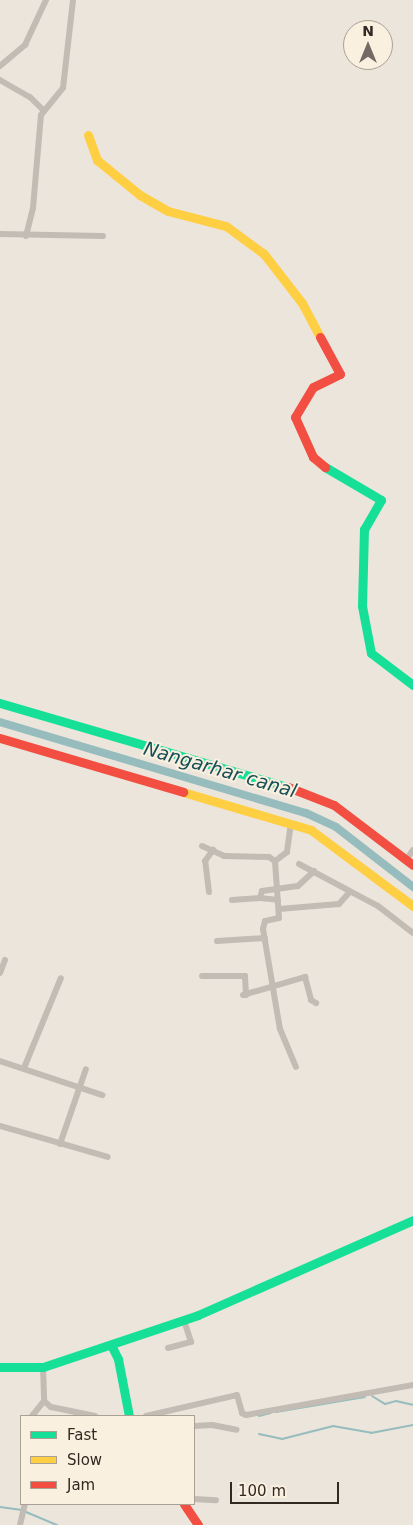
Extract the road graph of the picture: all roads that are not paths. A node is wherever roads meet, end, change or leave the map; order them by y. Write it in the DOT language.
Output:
graph roads {
  1 [pos="46,0"];
  2 [pos="74,0"];
  3 [pos="0,66"];
  4 [pos="0,80"];
  5 [pos="43,110"];
  6 [pos="88,135"];
  7 [pos="0,234"];
  8 [pos="26,236"];
  9 [pos="102,236"];
  10 [pos="413,685"];
  11 [pos="0,703"];
  12 [pos="0,738"];
  13 [pos="292,823"];
  14 [pos="202,846"];
  15 [pos="213,850"];
  16 [pos="413,850"];
  17 [pos="275,861"];
  18 [pos="410,862"];
  19 [pos="299,864"];
  20 [pos="314,871"];
  21 [pos="276,888"];
  22 [pos="209,892"];
  23 [pos="349,893"];
  24 [pos="260,898"];
  25 [pos="232,900"];
  26 [pos="278,900"];
  27 [pos="413,906"];
  28 [pos="279,909"];
  29 [pos="413,933"];
  30 [pos="265,938"];
  31 [pos="217,941"];
  32 [pos="5,960"];
  33 [pos="0,973"];
  34 [pos="202,976"];
  35 [pos="61,978"];
  36 [pos="274,989"];
  37 [pos="316,1003"];
  38 [pos="0,1061"];
  39 [pos="296,1067"];
  40 [pos="24,1068"];
  41 [pos="86,1069"];
  42 [pos="80,1088"];
  43 [pos="102,1095"];
  44 [pos="0,1126"];
  45 [pos="60,1144"];
  46 [pos="108,1157"];
  47 [pos="413,1220"];
  48 [pos="184,1320"];
  49 [pos="111,1345"];
  50 [pos="168,1348"];
  51 [pos="0,1367"];
  52 [pos="43,1367"];
  53 [pos="413,1385"];
  54 [pos="44,1401"];
  55 [pos="171,1413"];
  56 [pos="33,1415"];
  57 [pos="90,1415"];
  58 [pos="129,1415"];
  59 [pos="154,1415"];
  60 [pos="195,1426"];
  61 [pos="237,1430"];
  62 [pos="195,1499"];
  63 [pos="216,1500"];
  64 [pos="25,1505"];
  65 [pos="185,1505"];
  66 [pos="20,1525"];
  67 [pos="198,1525"];
  1 -- 3 [label="street"];
  2 -- 5 [label="street"];
  4 -- 5 [label="street"];
  5 -- 8 [label="street"];
  6 -- 10 [label="street"];
  7 -- 8 [label="street"];
  8 -- 9 [label="street"];
  11 -- 18 [label="street"];
  12 -- 13 [label="street"];
  13 -- 17 [label="street"];
  13 -- 27 [label="street"];
  14 -- 15 [label="street"];
  15 -- 17 [label="street"];
  15 -- 22 [label="street"];
  16 -- 18 [label="street"];
  17 -- 21 [label="street"];
  19 -- 20 [label="street"];
  20 -- 21 [label="street"];
  20 -- 23 [label="street"];
  21 -- 24 [label="street"];
  21 -- 26 [label="street"];
  23 -- 28 [label="street"];
  23 -- 29 [label="street"];
  24 -- 25 [label="street"];
  24 -- 26 [label="street"];
  26 -- 28 [label="street"];
  28 -- 30 [label="street"];
  30 -- 31 [label="street"];
  30 -- 36 [label="street"];
  32 -- 33 [label="street"];
  34 -- 36 [label="street"];
  35 -- 40 [label="street"];
  36 -- 37 [label="street"];
  36 -- 39 [label="street"];
  38 -- 40 [label="street"];
  40 -- 42 [label="street"];
  41 -- 42 [label="street"];
  42 -- 43 [label="street"];
  42 -- 45 [label="street"];
  44 -- 45 [label="street"];
  45 -- 46 [label="street"];
  47 -- 48 [label="street"];
  48 -- 49 [label="street"];
  48 -- 50 [label="street"];
  49 -- 52 [label="street"];
  49 -- 58 [label="street"];
  51 -- 52 [label="street"];
  52 -- 54 [label="street"];
  53 -- 55 [label="street"];
  54 -- 56 [label="street"];
  54 -- 57 [label="street"];
  55 -- 59 [label="street"];
  60 -- 61 [label="street"];
  62 -- 63 [label="street"];
  64 -- 66 [label="street"];
  65 -- 67 [label="street"];
}
